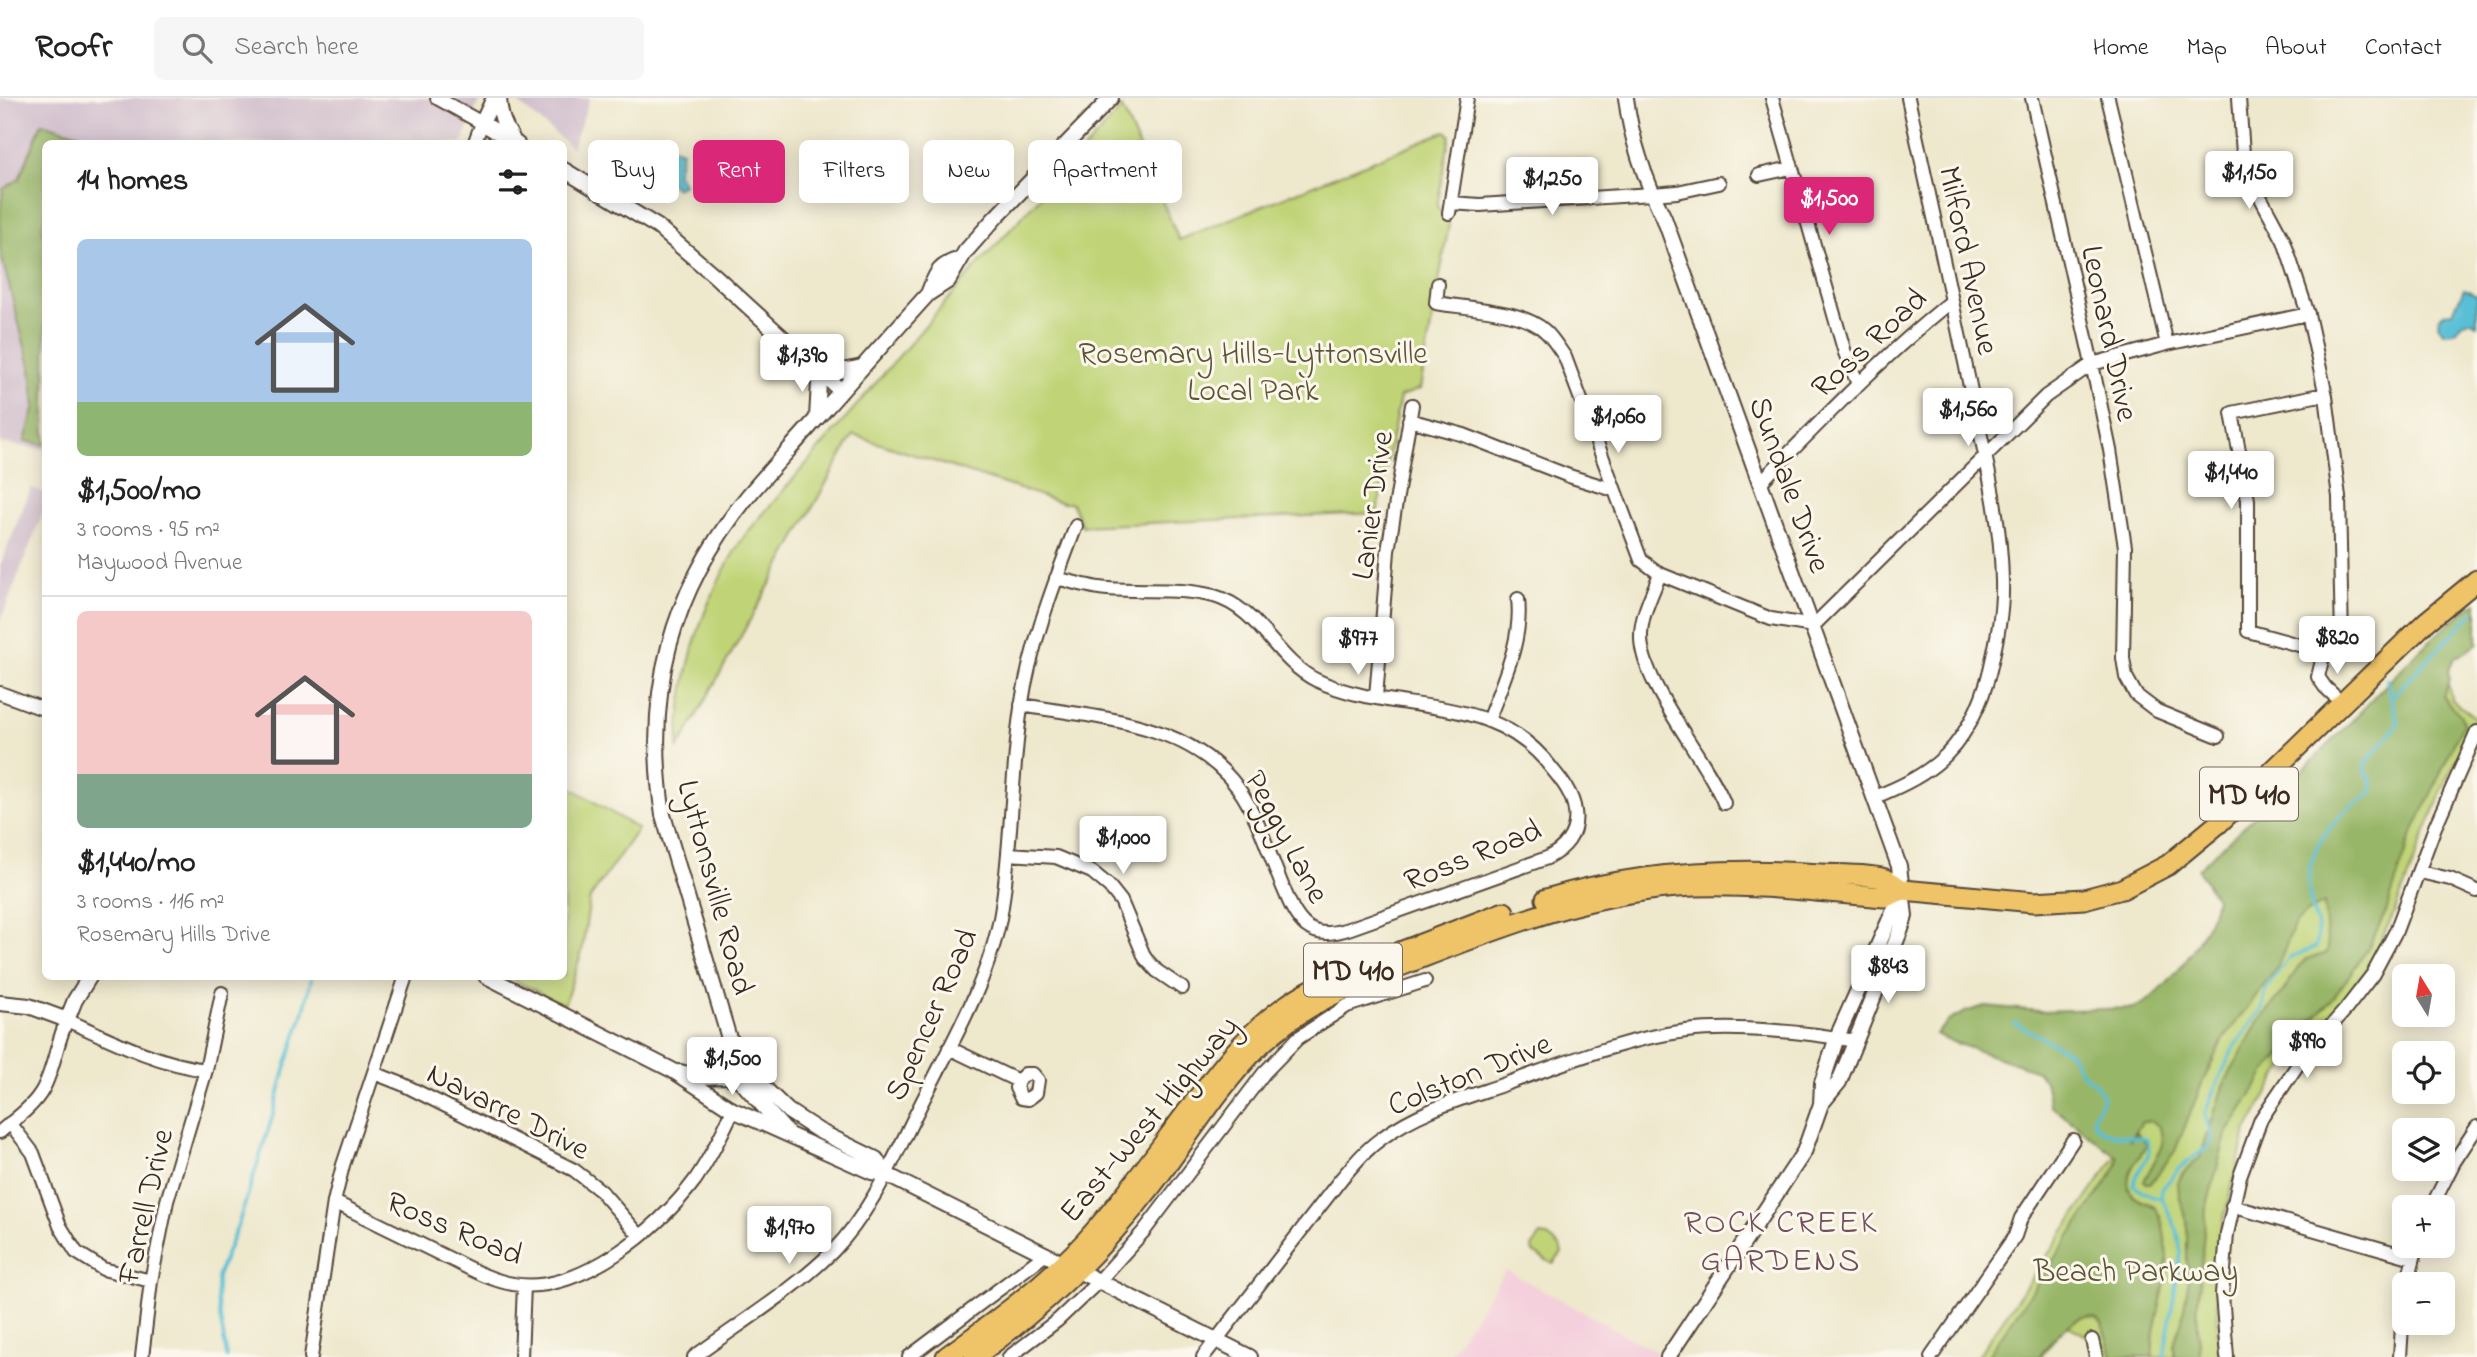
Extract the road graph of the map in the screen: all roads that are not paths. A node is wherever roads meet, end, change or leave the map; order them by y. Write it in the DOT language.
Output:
graph roads {
  1 [pos="437,98"];
  2 [pos="497,98"];
  3 [pos="1111,98"];
  4 [pos="1467,98"];
  5 [pos="1626,98"];
  6 [pos="1772,98"];
  7 [pos="1908,98"];
  8 [pos="2032,98"];
  9 [pos="2108,98"];
  10 [pos="2239,98"];
  11 [pos="482,123"];
  12 [pos="476,140"];
  13 [pos="511,140"];
  14 [pos="514,140"];
  15 [pos="1791,168"];
  16 [pos="567,172"];
  17 [pos="1759,174"];
  18 [pos="1719,183"];
  19 [pos="1652,194"];
  20 [pos="1438,284"];
  21 [pos="1952,301"];
  22 [pos="2308,314"];
  23 [pos="2167,344"];
  24 [pos="2092,364"];
  25 [pos="815,367"];
  26 [pos="862,367"];
  27 [pos="1858,384"];
  28 [pos="841,391"];
  29 [pos="2326,396"];
  30 [pos="1412,405"];
  31 [pos="817,418"];
  32 [pos="1409,420"];
  33 [pos="1984,455"];
  34 [pos="1760,483"];
  35 [pos="1614,490"];
  36 [pos="1076,526"];
  37 [pos="1660,574"];
  38 [pos="1056,578"];
  39 [pos="2477,580"];
  40 [pos="1518,599"];
  41 [pos="1813,626"];
  42 [pos="2324,652"];
  43 [pos="0,693"];
  44 [pos="1376,697"];
  45 [pos="2342,703"];
  46 [pos="1021,705"];
  47 [pos="42,708"];
  48 [pos="1488,721"];
  49 [pos="2477,732"];
  50 [pos="2218,736"];
  51 [pos="1875,797"];
  52 [pos="1724,803"];
  53 [pos="1008,853"];
  54 [pos="2420,872"];
  55 [pos="1903,890"];
  56 [pos="2477,891"];
  57 [pos="1351,928"];
  58 [pos="88,980"];
  59 [pos="405,980"];
  60 [pos="494,980"];
  61 [pos="1425,981"];
  62 [pos="1182,988"];
  63 [pos="1367,989"];
  64 [pos="222,993"];
  65 [pos="0,1003"];
  66 [pos="67,1020"];
  67 [pos="728,1035"];
  68 [pos="1837,1037"];
  69 [pos="1855,1041"];
  70 [pos="948,1048"];
  71 [pos="206,1070"];
  72 [pos="672,1070"];
  73 [pos="374,1073"];
  74 [pos="740,1080"];
  75 [pos="1018,1081"];
  76 [pos="760,1083"];
  77 [pos="1821,1104"];
  78 [pos="733,1110"];
  79 [pos="5,1127"];
  80 [pos="2477,1127"];
  81 [pos="788,1134"];
  82 [pos="2073,1140"];
  83 [pos="885,1174"];
  84 [pos="2437,1195"];
  85 [pos="334,1202"];
  86 [pos="2232,1206"];
  87 [pos="640,1236"];
  88 [pos="2392,1246"];
  89 [pos="1062,1263"];
  90 [pos="151,1281"];
  91 [pos="1099,1281"];
  92 [pos="524,1286"];
  93 [pos="2401,1335"];
  94 [pos="2092,1340"];
  95 [pos="1217,1341"];
  96 [pos="142,1357"];
  97 [pos="311,1357"];
  98 [pos="521,1357"];
  99 [pos="694,1357"];
  100 [pos="909,1357"];
  101 [pos="946,1357"];
  102 [pos="974,1357"];
  103 [pos="1009,1357"];
  104 [pos="1203,1357"];
  105 [pos="1250,1357"];
  106 [pos="1668,1357"];
  107 [pos="1931,1357"];
  108 [pos="2096,1357"];
  109 [pos="2227,1357"];
  110 [pos="2400,1357"];
  1 -- 11 [label="street"];
  2 -- 11 [label="street"];
  2 -- 14 [label="street"];
  3 -- 26 [label="street, Lyttonsville Road"];
  4 -- 19 [label="street"];
  5 -- 19 [label="street, Sundale Drive"];
  6 -- 15 [label="street"];
  7 -- 21 [label="street, Milford Avenue"];
  8 -- 24 [label="street, Leonard Drive"];
  9 -- 23 [label="street"];
  10 -- 22 [label="street"];
  11 -- 12 [label="street"];
  11 -- 13 [label="street"];
  15 -- 17 [label="street"];
  15 -- 27 [label="street"];
  16 -- 25 [label="street"];
  18 -- 19 [label="street"];
  19 -- 34 [label="street, Sundale Drive"];
  20 -- 35 [label="street"];
  21 -- 27 [label="street, Ross Road"];
  21 -- 33 [label="street, Milford Avenue"];
  22 -- 23 [label="street"];
  22 -- 29 [label="street"];
  23 -- 24 [label="street"];
  24 -- 33 [label="street"];
  24 -- 50 [label="street, Leonard Drive"];
  25 -- 26 [label="street"];
  25 -- 28 [label="street"];
  25 -- 31 [label="street"];
  26 -- 28 [label="street, Lyttonsville Road"];
  27 -- 34 [label="street, Ross Road"];
  28 -- 31 [label="street, Lyttonsville Road"];
  29 -- 42 [label="street"];
  29 -- 42 [label="street"];
  30 -- 32 [label="street, Lanier Drive"];
  31 -- 67 [label="street, Lyttonsville Road"];
  32 -- 35 [label="street"];
  32 -- 44 [label="street, Lanier Drive"];
  33 -- 41 [label="street"];
  33 -- 51 [label="street, Milford Avenue"];
  34 -- 41 [label="street, Sundale Drive"];
  35 -- 37 [label="street"];
  36 -- 38 [label="street, Spencer Road"];
  37 -- 41 [label="street"];
  37 -- 52 [label="street"];
  38 -- 44 [label="street, Ross Road"];
  38 -- 46 [label="street, Spencer Road"];
  39 -- 45 [label="main road, East-West Highway / MD 410"];
  40 -- 48 [label="street"];
  41 -- 51 [label="street, Sundale Drive"];
  42 -- 45 [label="street"];
  43 -- 47 [label="street"];
  44 -- 48 [label="street, Ross Road"];
  45 -- 55 [label="main road, East-West Highway / MD 410"];
  46 -- 53 [label="street, Spencer Road"];
  46 -- 57 [label="street, Peggy Lane"];
  48 -- 57 [label="street, Ross Road"];
  49 -- 54 [label="street"];
  51 -- 55 [label="street, Sundale Drive"];
  53 -- 62 [label="street"];
  53 -- 70 [label="street, Spencer Road"];
  54 -- 56 [label="street"];
  54 -- 86 [label="street"];
  55 -- 63 [label="main road, East-West Highway / MD 410"];
  55 -- 68 [label="street"];
  55 -- 69 [label="street, Sundale Drive"];
  55 -- 89 [label="main road, East-West Highway / MD 410"];
  58 -- 66 [label="street"];
  59 -- 73 [label="street"];
  60 -- 72 [label="street"];
  61 -- 63 [label="street, East-West Highway"];
  63 -- 89 [label="main road, East-West Highway / MD 410"];
  63 -- 91 [label="street, East-West Highway"];
  64 -- 71 [label="street, Farrell Drive"];
  65 -- 66 [label="street"];
  66 -- 71 [label="street"];
  66 -- 79 [label="street"];
  67 -- 74 [label="street, Lyttonsville Road"];
  67 -- 76 [label="street, Lyttonsville Road"];
  68 -- 69 [label="street, Colston Drive"];
  68 -- 77 [label="street"];
  68 -- 95 [label="street, Colston Drive"];
  69 -- 77 [label="street, Sundale Drive"];
  70 -- 75 [label="street"];
  70 -- 83 [label="street, Spencer Road"];
  71 -- 90 [label="street, Farrell Drive"];
  72 -- 74 [label="street"];
  72 -- 78 [label="street"];
  73 -- 85 [label="street"];
  73 -- 87 [label="street, Navarre Drive"];
  74 -- 76 [label="street"];
  74 -- 81 [label="street, Lyttonsville Road"];
  76 -- 83 [label="street, Lyttonsville Road"];
  77 -- 106 [label="street"];
  78 -- 81 [label="street"];
  78 -- 87 [label="street, Ross Road"];
  79 -- 90 [label="street"];
  80 -- 84 [label="street"];
  81 -- 83 [label="street"];
  82 -- 107 [label="street"];
  83 -- 89 [label="street"];
  83 -- 99 [label="street, Spencer Road"];
  85 -- 92 [label="street, Ross Road"];
  85 -- 97 [label="street"];
  86 -- 88 [label="street"];
  86 -- 109 [label="street"];
  87 -- 92 [label="street, Ross Road"];
  89 -- 91 [label="street"];
  89 -- 100 [label="street, East-West Highway"];
  89 -- 101 [label="main road, East-West Highway / MD 410"];
  89 -- 102 [label="main road, East-West Highway / MD 410"];
  90 -- 96 [label="street, Farrell Drive"];
  91 -- 95 [label="street"];
  91 -- 103 [label="street, East-West Highway"];
  92 -- 98 [label="street"];
  93 -- 110 [label="street"];
  94 -- 108 [label="street"];
  95 -- 104 [label="street, Colston Drive"];
  95 -- 105 [label="street"];
}
